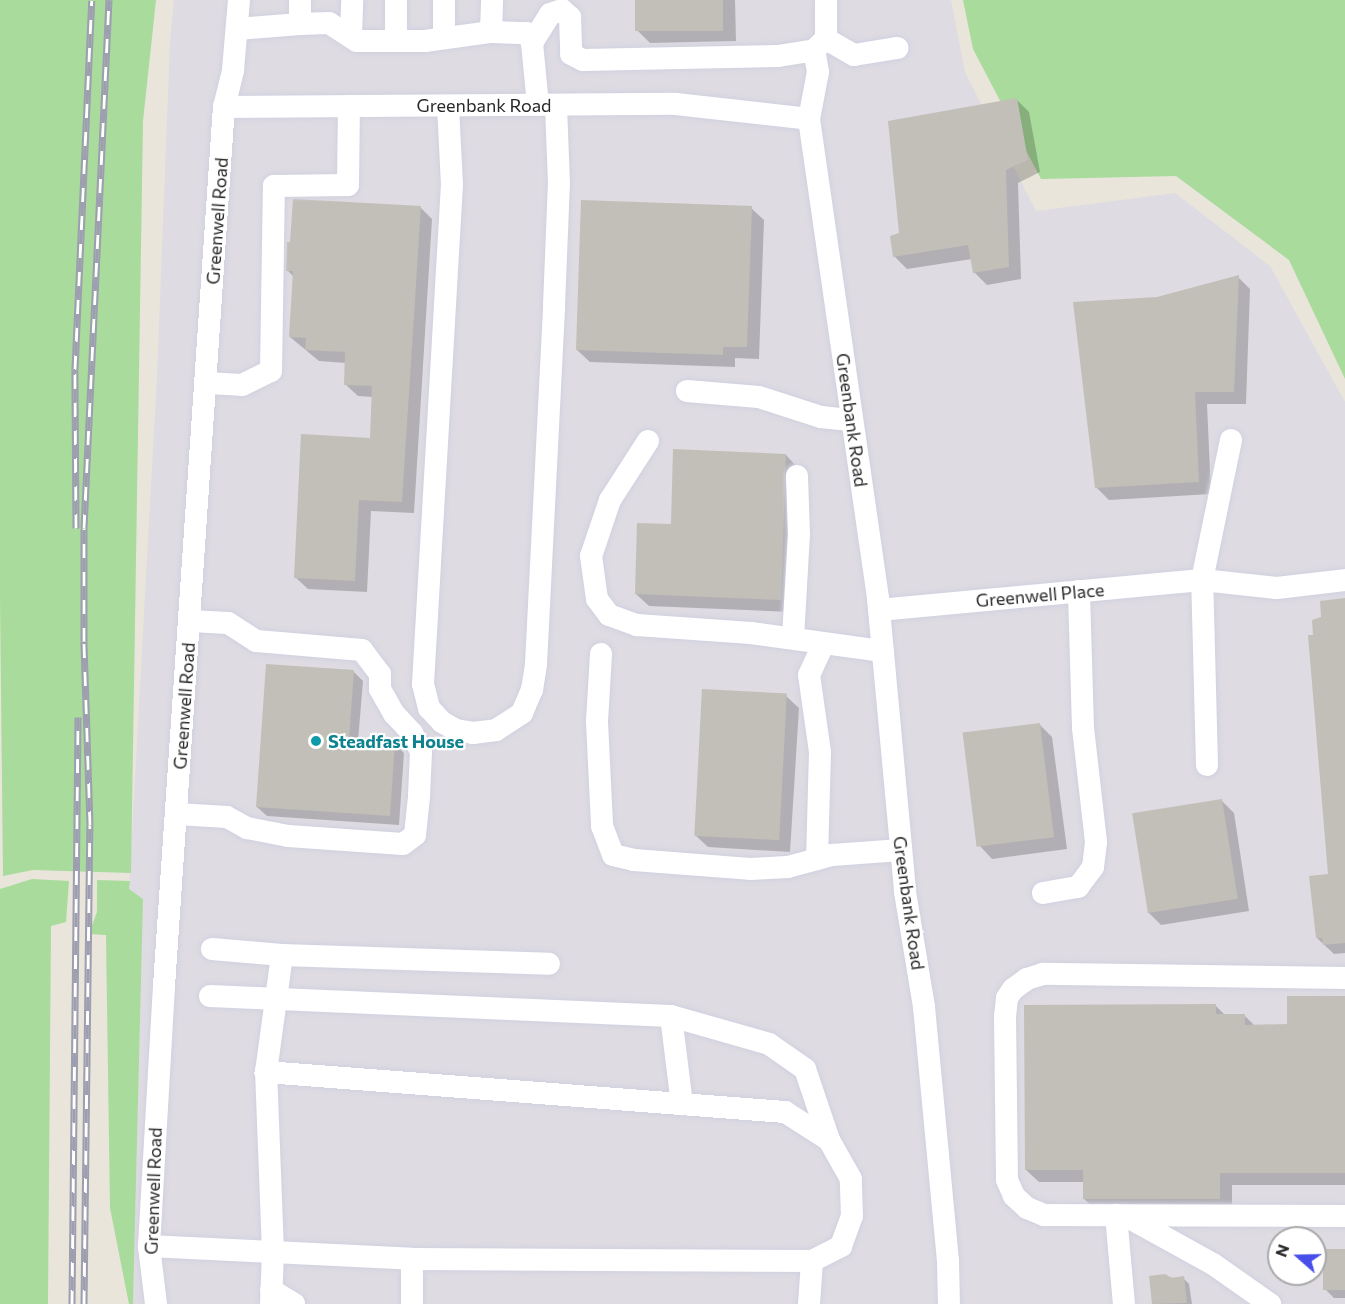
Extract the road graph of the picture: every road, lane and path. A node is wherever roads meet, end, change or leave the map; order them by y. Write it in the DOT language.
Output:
graph roads {
  1 [pos="239,0"];
  2 [pos="300,0"];
  3 [pos="352,0"];
  4 [pos="396,0"];
  5 [pos="444,0"];
  6 [pos="492,0"];
  7 [pos="826,0"];
  8 [pos="300,24"];
  9 [pos="237,29"];
  10 [pos="491,32"];
  11 [pos="351,36"];
  12 [pos="444,38"];
  13 [pos="396,41"];
  14 [pos="532,43"];
  15 [pos="820,44"];
  16 [pos="897,48"];
  17 [pos="547,105"];
  18 [pos="349,106"];
  19 [pos="448,106"];
  20 [pos="225,107"];
  21 [pos="809,119"];
  22 [pos="206,383"];
  23 [pos="687,391"];
  24 [pos="852,420"];
  25 [pos="1231,440"];
  26 [pos="648,441"];
  27 [pos="797,476"];
  28 [pos="1202,580"];
  29 [pos="1345,580"];
  30 [pos="1079,591"];
  31 [pos="879,610"];
  32 [pos="190,621"];
  33 [pos="793,638"];
  34 [pos="823,645"];
  35 [pos="883,651"];
  36 [pos="602,654"];
  37 [pos="1207,765"];
  38 [pos="177,814"];
  39 [pos="901,850"];
  40 [pos="817,859"];
  41 [pos="1043,893"];
  42 [pos="212,949"];
  43 [pos="282,956"];
  44 [pos="549,964"];
  45 [pos="1345,978"];
  46 [pos="210,996"];
  47 [pos="276,997"];
  48 [pos="671,1016"];
  49 [pos="266,1072"];
  50 [pos="682,1104"];
  51 [pos="830,1140"];
  52 [pos="1120,1215"];
  53 [pos="1345,1216"];
  54 [pos="149,1246"];
  55 [pos="273,1252"];
  56 [pos="412,1259"];
  57 [pos="812,1261"];
  58 [pos="271,1297"];
  59 [pos="156,1304"];
  60 [pos="294,1304"];
  61 [pos="412,1304"];
  62 [pos="808,1304"];
  63 [pos="949,1304"];
  64 [pos="1124,1304"];
  65 [pos="1269,1304"];
  1 -- 9 [label="street, Greenwell Road"];
  2 -- 8 [label="street"];
  3 -- 11 [label="street"];
  4 -- 13 [label="street"];
  5 -- 12 [label="street"];
  6 -- 10 [label="street"];
  7 -- 15 [label="street"];
  8 -- 9 [label="street"];
  8 -- 11 [label="street"];
  9 -- 20 [label="street, Greenwell Road"];
  10 -- 12 [label="street"];
  10 -- 14 [label="street"];
  11 -- 13 [label="street"];
  12 -- 13 [label="street"];
  14 -- 15 [label="street"];
  14 -- 17 [label="street"];
  15 -- 16 [label="street"];
  15 -- 21 [label="street"];
  17 -- 19 [label="street, Greenbank Road"];
  17 -- 19 [label="street"];
  17 -- 21 [label="street, Greenbank Road"];
  18 -- 19 [label="street, Greenbank Road"];
  18 -- 20 [label="street, Greenbank Road"];
  18 -- 22 [label="street"];
  20 -- 22 [label="street, Greenwell Road"];
  21 -- 24 [label="street, Greenbank Road"];
  22 -- 32 [label="street, Greenwell Road"];
  23 -- 24 [label="street"];
  24 -- 31 [label="street, Greenbank Road"];
  25 -- 28 [label="street"];
  26 -- 33 [label="street"];
  27 -- 33 [label="street"];
  28 -- 29 [label="street, Greenwell Place"];
  28 -- 30 [label="street, Greenwell Place"];
  28 -- 37 [label="street"];
  30 -- 31 [label="street, Greenwell Place"];
  30 -- 41 [label="street"];
  31 -- 35 [label="street, Greenbank Road"];
  32 -- 38 [label="street, Greenwell Road"];
  32 -- 38 [label="street"];
  33 -- 34 [label="street"];
  34 -- 35 [label="street"];
  34 -- 40 [label="street"];
  35 -- 39 [label="street, Greenbank Road"];
  36 -- 40 [label="street"];
  38 -- 54 [label="street, Greenwell Road"];
  39 -- 40 [label="street"];
  39 -- 63 [label="street, Greenbank Road"];
  42 -- 43 [label="street"];
  43 -- 44 [label="street"];
  43 -- 47 [label="street"];
  45 -- 52 [label="street"];
  46 -- 47 [label="street"];
  47 -- 48 [label="street"];
  47 -- 49 [label="street"];
  48 -- 50 [label="street"];
  48 -- 51 [label="street"];
  49 -- 50 [label="street"];
  49 -- 55 [label="street"];
  50 -- 51 [label="street"];
  51 -- 57 [label="street"];
  52 -- 53 [label="street"];
  52 -- 64 [label="street"];
  52 -- 65 [label="street"];
  54 -- 55 [label="street"];
  54 -- 59 [label="street, Greenwell Road"];
  55 -- 56 [label="street"];
  55 -- 58 [label="street"];
  56 -- 57 [label="street"];
  56 -- 61 [label="street"];
  57 -- 62 [label="street"];
  58 -- 60 [label="street"];
}
